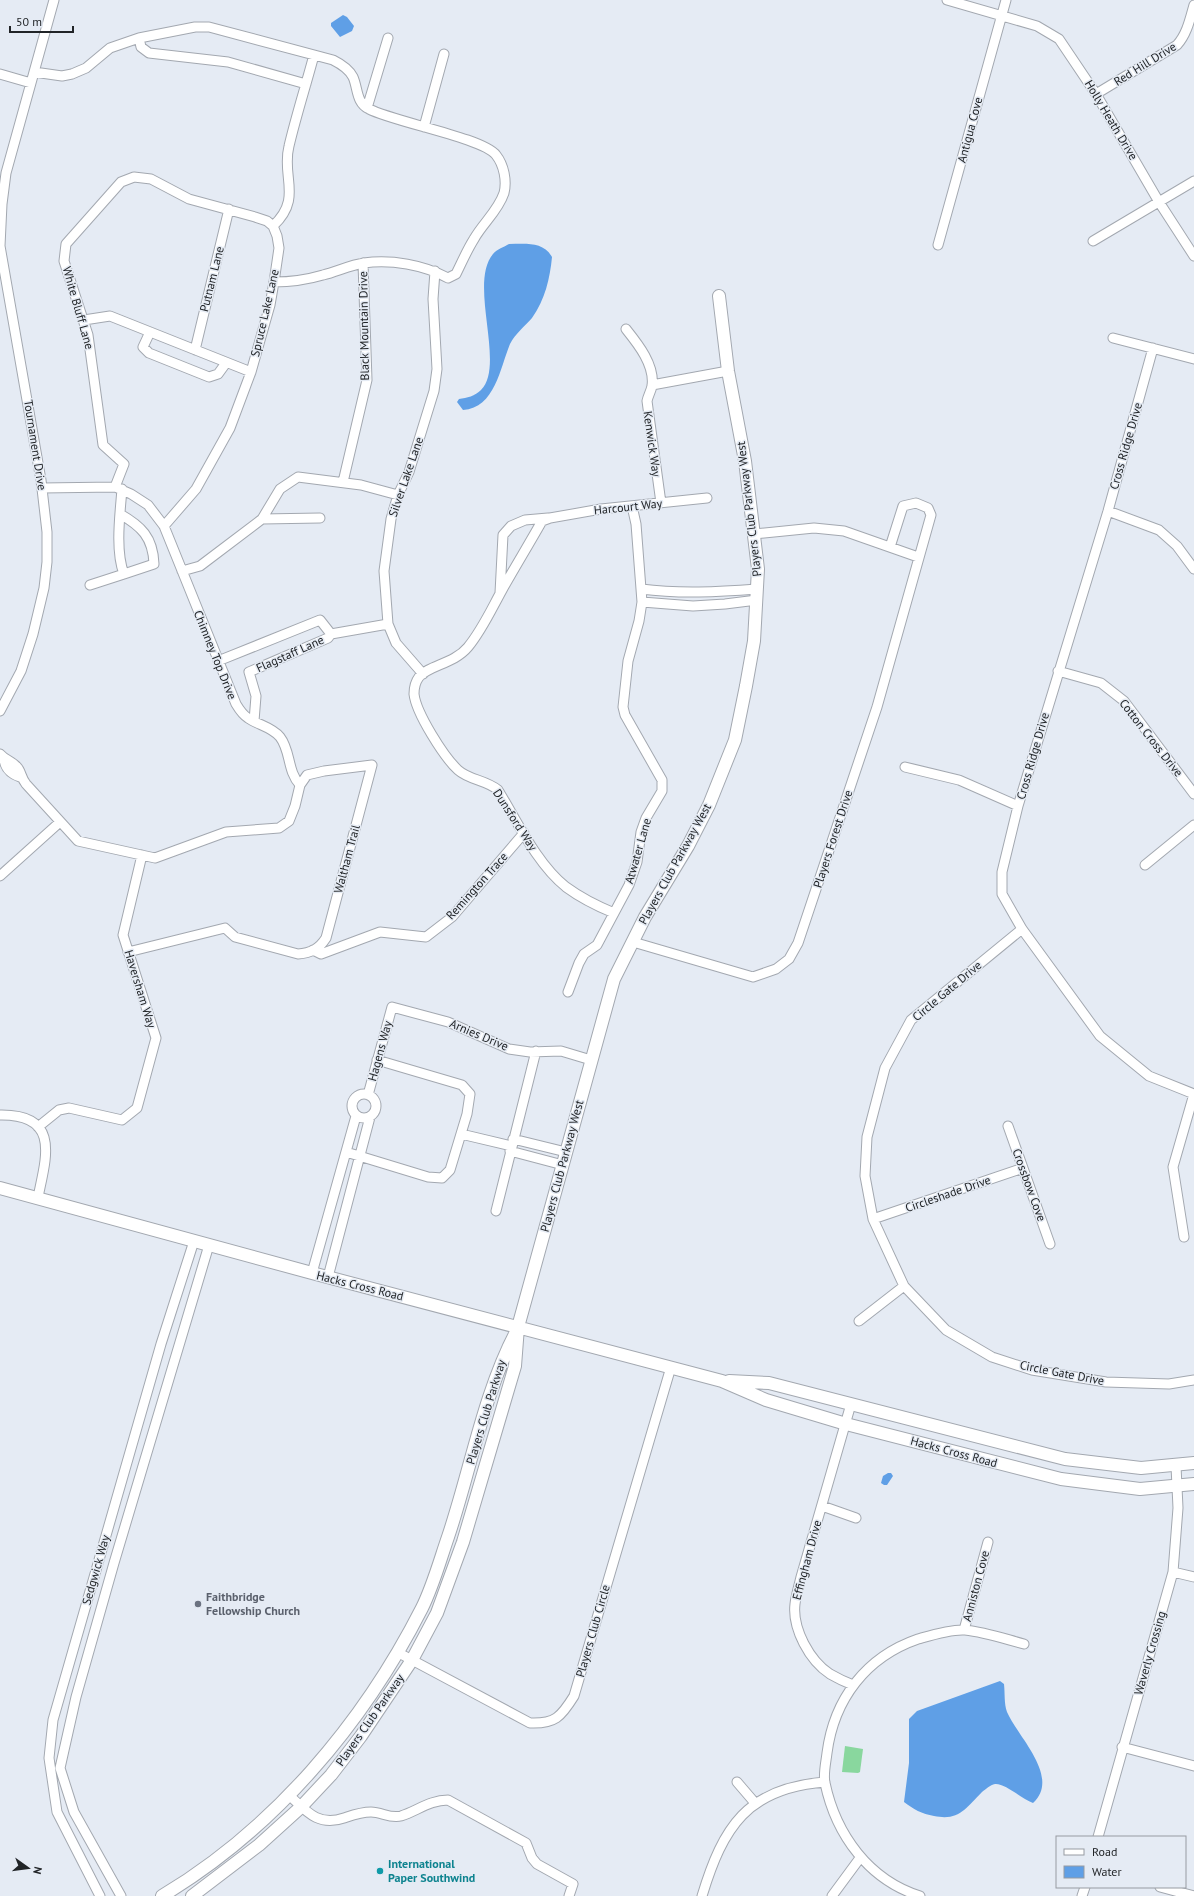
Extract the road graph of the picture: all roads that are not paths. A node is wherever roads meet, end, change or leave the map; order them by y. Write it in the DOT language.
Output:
graph roads {
  1 [pos="54,0"];
  2 [pos="947,0"];
  3 [pos="1006,0"];
  4 [pos="1194,5"];
  5 [pos="1002,15"];
  6 [pos="139,38"];
  7 [pos="388,38"];
  8 [pos="444,54"];
  9 [pos="314,55"];
  10 [pos="34,72"];
  11 [pos="0,74"];
  12 [pos="31,83"];
  13 [pos="306,84"];
  14 [pos="1096,94"];
  15 [pos="367,108"];
  16 [pos="424,127"];
  17 [pos="1194,181"];
  18 [pos="1159,202"];
  19 [pos="229,209"];
  20 [pos="273,226"];
  21 [pos="0,232"];
  22 [pos="1093,241"];
  23 [pos="938,245"];
  24 [pos="0,246"];
  25 [pos="1194,256"];
  26 [pos="363,263"];
  27 [pos="435,271"];
  28 [pos="274,282"];
  29 [pos="719,296"];
  30 [pos="84,320"];
  31 [pos="626,329"];
  32 [pos="150,332"];
  33 [pos="1113,338"];
  34 [pos="1154,348"];
  35 [pos="195,350"];
  36 [pos="1194,359"];
  37 [pos="226,363"];
  38 [pos="728,371"];
  39 [pos="251,372"];
  40 [pos="652,385"];
  41 [pos="343,482"];
  42 [pos="42,488"];
  43 [pos="119,488"];
  44 [pos="398,495"];
  45 [pos="707,498"];
  46 [pos="661,503"];
  47 [pos="632,506"];
  48 [pos="1108,511"];
  49 [pos="120,514"];
  50 [pos="320,518"];
  51 [pos="550,518"];
  52 [pos="262,519"];
  53 [pos="164,526"];
  54 [pos="754,534"];
  55 [pos="890,547"];
  56 [pos="918,557"];
  57 [pos="1194,569"];
  58 [pos="182,571"];
  59 [pos="124,574"];
  60 [pos="90,584"];
  61 [pos="641,589"];
  62 [pos="681,593"];
  63 [pos="705,593"];
  64 [pos="500,594"];
  65 [pos="757,594"];
  66 [pos="642,602"];
  67 [pos="681,605"];
  68 [pos="706,605"];
  69 [pos="388,624"];
  70 [pos="331,634"];
  71 [pos="218,661"];
  72 [pos="1058,671"];
  73 [pos="423,674"];
  74 [pos="0,711"];
  75 [pos="254,721"];
  76 [pos="2,756"];
  77 [pos="905,766"];
  78 [pos="300,785"];
  79 [pos="1194,794"];
  80 [pos="1018,806"];
  81 [pos="60,822"];
  82 [pos="1194,825"];
  83 [pos="524,833"];
  84 [pos="142,855"];
  85 [pos="1145,865"];
  86 [pos="0,876"];
  87 [pos="614,913"];
  88 [pos="1022,929"];
  89 [pos="633,942"];
  90 [pos="315,949"];
  91 [pos="128,952"];
  92 [pos="568,992"];
  93 [pos="392,1007"];
  94 [pos="536,1051"];
  95 [pos="377,1060"];
  96 [pos="591,1060"];
  97 [pos="368,1094"];
  98 [pos="1194,1094"];
  99 [pos="0,1114"];
  100 [pos="356,1116"];
  101 [pos="370,1117"];
  102 [pos="1008,1126"];
  103 [pos="38,1127"];
  104 [pos="461,1134"];
  105 [pos="533,1144"];
  106 [pos="512,1145"];
  107 [pos="346,1152"];
  108 [pos="566,1152"];
  109 [pos="530,1155"];
  110 [pos="360,1156"];
  111 [pos="563,1165"];
  112 [pos="1023,1168"];
  113 [pos="336,1186"];
  114 [pos="0,1188"];
  115 [pos="351,1189"];
  116 [pos="38,1197"];
  117 [pos="496,1212"];
  118 [pos="874,1219"];
  119 [pos="323,1235"];
  120 [pos="1184,1237"];
  121 [pos="338,1239"];
  122 [pos="194,1241"];
  123 [pos="1050,1244"];
  124 [pos="209,1245"];
  125 [pos="312,1273"];
  126 [pos="328,1277"];
  127 [pos="904,1286"];
  128 [pos="859,1321"];
  129 [pos="518,1327"];
  130 [pos="670,1367"];
  131 [pos="1194,1380"];
  132 [pos="722,1381"];
  133 [pos="852,1404"];
  134 [pos="846,1424"];
  135 [pos="1194,1463"];
  136 [pos="1176,1466"];
  137 [pos="1194,1484"];
  138 [pos="1178,1486"];
  139 [pos="822,1506"];
  140 [pos="856,1518"];
  141 [pos="988,1542"];
  142 [pos="1173,1572"];
  143 [pos="1194,1577"];
  144 [pos="964,1630"];
  145 [pos="1024,1644"];
  146 [pos="397,1652"];
  147 [pos="412,1660"];
  148 [pos="853,1685"];
  149 [pos="1122,1747"];
  150 [pos="1194,1766"];
  151 [pos="738,1782"];
  152 [pos="825,1782"];
  153 [pos="288,1795"];
  154 [pos="755,1803"];
  155 [pos="302,1807"];
  156 [pos="1098,1836"];
  157 [pos="860,1858"];
  158 [pos="1164,1888"];
  159 [pos="100,1896"];
  160 [pos="121,1896"];
  161 [pos="162,1896"];
  162 [pos="192,1896"];
  163 [pos="569,1896"];
  164 [pos="702,1896"];
  165 [pos="832,1896"];
  166 [pos="920,1896"];
  167 [pos="1194,1896"];
  1 -- 10 [label="street, Tournament Drive"];
  2 -- 5 [label="street, Holly Heath Drive"];
  3 -- 5 [label="street, Antigua Cove"];
  4 -- 14 [label="street, Red Hill Drive"];
  5 -- 14 [label="street, Holly Heath Drive"];
  5 -- 23 [label="street, Antigua Cove"];
  6 -- 9 [label="street"];
  6 -- 10 [label="street"];
  6 -- 13 [label="street"];
  7 -- 15 [label="street"];
  8 -- 16 [label="street"];
  9 -- 13 [label="street"];
  9 -- 15 [label="street"];
  10 -- 12 [label="street, Tournament Drive"];
  11 -- 12 [label="street"];
  12 -- 21 [label="street, Tournament Drive"];
  13 -- 20 [label="street"];
  14 -- 18 [label="street, Holly Heath Drive"];
  15 -- 16 [label="street"];
  16 -- 27 [label="street"];
  17 -- 18 [label="street"];
  18 -- 22 [label="street"];
  18 -- 25 [label="street, Holly Heath Drive"];
  19 -- 20 [label="street, White Bluff Lane"];
  19 -- 30 [label="street, White Bluff Lane"];
  19 -- 35 [label="street, Putnam Lane"];
  20 -- 28 [label="street, Spruce Lake Lane"];
  21 -- 24 [label="street, Tournament Drive"];
  24 -- 42 [label="street, Tournament Drive"];
  26 -- 27 [label="street"];
  26 -- 28 [label="street"];
  26 -- 41 [label="street, Black Mountain Drive"];
  27 -- 44 [label="street, Silver Lake Lane"];
  28 -- 39 [label="street, Spruce Lake Lane"];
  29 -- 38 [label="street, Players Club Parkway West"];
  30 -- 32 [label="street"];
  30 -- 43 [label="street, White Bluff Lane"];
  31 -- 40 [label="street, Kenwick Way"];
  32 -- 35 [label="street"];
  32 -- 37 [label="street"];
  33 -- 34 [label="street"];
  34 -- 36 [label="street"];
  34 -- 48 [label="street, Cross Ridge Drive"];
  35 -- 37 [label="street"];
  37 -- 39 [label="street"];
  38 -- 40 [label="street"];
  38 -- 54 [label="street, Players Club Parkway West"];
  39 -- 53 [label="street, Spruce Lake Lane"];
  40 -- 46 [label="street, Kenwick Way"];
  41 -- 44 [label="street"];
  41 -- 52 [label="street"];
  42 -- 43 [label="street"];
  42 -- 74 [label="street, Tournament Drive"];
  43 -- 49 [label="street"];
  43 -- 53 [label="street, Chimney Top Drive"];
  44 -- 69 [label="street, Silver Lake Lane"];
  45 -- 46 [label="street, Harcourt Way"];
  46 -- 47 [label="street, Harcourt Way"];
  47 -- 51 [label="street, Harcourt Way"];
  47 -- 61 [label="street"];
  48 -- 57 [label="street"];
  48 -- 72 [label="street, Cross Ridge Drive"];
  49 -- 59 [label="street"];
  49 -- 59 [label="street"];
  50 -- 52 [label="street"];
  51 -- 64 [label="street, Harcourt Way"];
  51 -- 64 [label="street, Harcourt Way"];
  52 -- 58 [label="street"];
  53 -- 58 [label="street, Chimney Top Drive"];
  54 -- 55 [label="street"];
  54 -- 65 [label="street, Players Club Parkway West"];
  55 -- 56 [label="street"];
  55 -- 56 [label="street, Players Forest Drive"];
  56 -- 89 [label="street, Players Forest Drive"];
  58 -- 71 [label="street, Chimney Top Drive"];
  59 -- 60 [label="street"];
  61 -- 62 [label="street"];
  61 -- 66 [label="street, Atwater Lane"];
  62 -- 63 [label="street"];
  62 -- 67 [label="street"];
  63 -- 65 [label="street"];
  63 -- 68 [label="street"];
  64 -- 73 [label="street, Harcourt Way"];
  65 -- 68 [label="street"];
  65 -- 89 [label="street, Players Club Parkway West"];
  66 -- 67 [label="street"];
  66 -- 87 [label="street, Atwater Lane"];
  67 -- 68 [label="street"];
  69 -- 70 [label="street"];
  69 -- 73 [label="street, Silver Lake Lane"];
  70 -- 71 [label="street"];
  70 -- 75 [label="street, Flagstaff Lane"];
  71 -- 75 [label="street, Chimney Top Drive"];
  72 -- 79 [label="street, Cotton Cross Drive"];
  72 -- 80 [label="street, Cross Ridge Drive"];
  73 -- 83 [label="street, Dunsford Way"];
  75 -- 78 [label="street, Chimney Top Drive"];
  76 -- 81 [label="street"];
  77 -- 80 [label="street"];
  78 -- 84 [label="street"];
  78 -- 90 [label="street, Waltham Trail"];
  80 -- 88 [label="street, Cross Ridge Drive"];
  81 -- 84 [label="street"];
  81 -- 86 [label="street"];
  82 -- 85 [label="street"];
  83 -- 87 [label="street, Dunsford Way"];
  83 -- 90 [label="street, Remington Trace"];
  84 -- 91 [label="street, Haversham Way"];
  87 -- 92 [label="street, Atwater Lane"];
  88 -- 98 [label="street, Cross Ridge Drive"];
  88 -- 118 [label="street, Circle Gate Drive"];
  89 -- 96 [label="street, Players Club Parkway West"];
  90 -- 91 [label="street, Remington Trace"];
  91 -- 103 [label="street, Haversham Way"];
  93 -- 94 [label="street, Arnies Drive"];
  93 -- 95 [label="street, Hagens Way"];
  94 -- 96 [label="street, Arnies Drive"];
  94 -- 106 [label="street"];
  95 -- 97 [label="street, Hagens Way"];
  95 -- 104 [label="street"];
  96 -- 108 [label="street, Players Club Parkway West"];
  97 -- 100 [label="street, Hagens Way"];
  97 -- 101 [label="street, Hagens Way"];
  98 -- 120 [label="street"];
  99 -- 103 [label="street"];
  100 -- 101 [label="street"];
  100 -- 107 [label="street, Hagens Way"];
  101 -- 110 [label="street, Hagens Way"];
  102 -- 112 [label="street, Crossbow Cove"];
  103 -- 116 [label="street"];
  104 -- 106 [label="street"];
  104 -- 110 [label="street"];
  105 -- 106 [label="street"];
  105 -- 108 [label="street"];
  105 -- 109 [label="street"];
  106 -- 109 [label="street"];
  106 -- 117 [label="street"];
  107 -- 110 [label="street"];
  107 -- 113 [label="street, Hagens Way"];
  108 -- 111 [label="street, Players Club Parkway West"];
  109 -- 111 [label="street"];
  110 -- 115 [label="street, Hagens Way"];
  111 -- 129 [label="street, Players Club Parkway West"];
  112 -- 118 [label="street, Circleshade Drive"];
  112 -- 123 [label="street, Crossbow Cove"];
  113 -- 115 [label="street"];
  113 -- 119 [label="street, Hagens Way"];
  114 -- 116 [label="street, Hacks Cross Road"];
  115 -- 121 [label="street, Hagens Way"];
  116 -- 122 [label="street, Hacks Cross Road"];
  118 -- 127 [label="street, Circle Gate Drive"];
  119 -- 121 [label="street"];
  119 -- 125 [label="street, Hagens Way"];
  121 -- 126 [label="street, Hagens Way"];
  122 -- 124 [label="street, Hacks Cross Road"];
  122 -- 159 [label="street, Sedgwick Way"];
  124 -- 125 [label="street, Hacks Cross Road"];
  124 -- 160 [label="street, Sedgwick Way"];
  125 -- 126 [label="street, Hacks Cross Road"];
  126 -- 129 [label="street, Hacks Cross Road"];
  127 -- 128 [label="street"];
  127 -- 131 [label="street, Circle Gate Drive"];
  129 -- 130 [label="street, Hacks Cross Road"];
  129 -- 146 [label="street, Players Club Parkway"];
  129 -- 147 [label="street, Players Club Parkway"];
  130 -- 132 [label="street, Hacks Cross Road"];
  130 -- 147 [label="street, Players Club Circle"];
  132 -- 133 [label="street, Hacks Cross Road"];
  132 -- 134 [label="street, Hacks Cross Road"];
  133 -- 134 [label="street, Effingham Drive"];
  133 -- 136 [label="street, Hacks Cross Road"];
  134 -- 138 [label="street, Hacks Cross Road"];
  134 -- 139 [label="street, Effingham Drive"];
  135 -- 136 [label="street, Hacks Cross Road"];
  136 -- 138 [label="street, Waverly Crossing"];
  137 -- 138 [label="street, Hacks Cross Road"];
  138 -- 142 [label="street, Waverly Crossing"];
  139 -- 140 [label="street, Effingham Drive"];
  139 -- 148 [label="street, Effingham Drive"];
  141 -- 144 [label="street, Anniston Cove"];
  142 -- 143 [label="street"];
  142 -- 149 [label="street, Waverly Crossing"];
  144 -- 145 [label="street"];
  144 -- 148 [label="street"];
  146 -- 147 [label="street, Players Club Circle"];
  146 -- 153 [label="street, Players Club Parkway"];
  147 -- 155 [label="street, Players Club Parkway"];
  148 -- 152 [label="street"];
  149 -- 150 [label="street"];
  149 -- 156 [label="street, Waverly Crossing"];
  151 -- 154 [label="street"];
  152 -- 154 [label="street"];
  152 -- 157 [label="street"];
  153 -- 155 [label="street"];
  153 -- 161 [label="street, Players Club Parkway"];
  154 -- 164 [label="street"];
  155 -- 162 [label="street, Players Club Parkway"];
  155 -- 163 [label="street"];
  157 -- 165 [label="street"];
  157 -- 166 [label="street"];
  158 -- 167 [label="street"];
}
